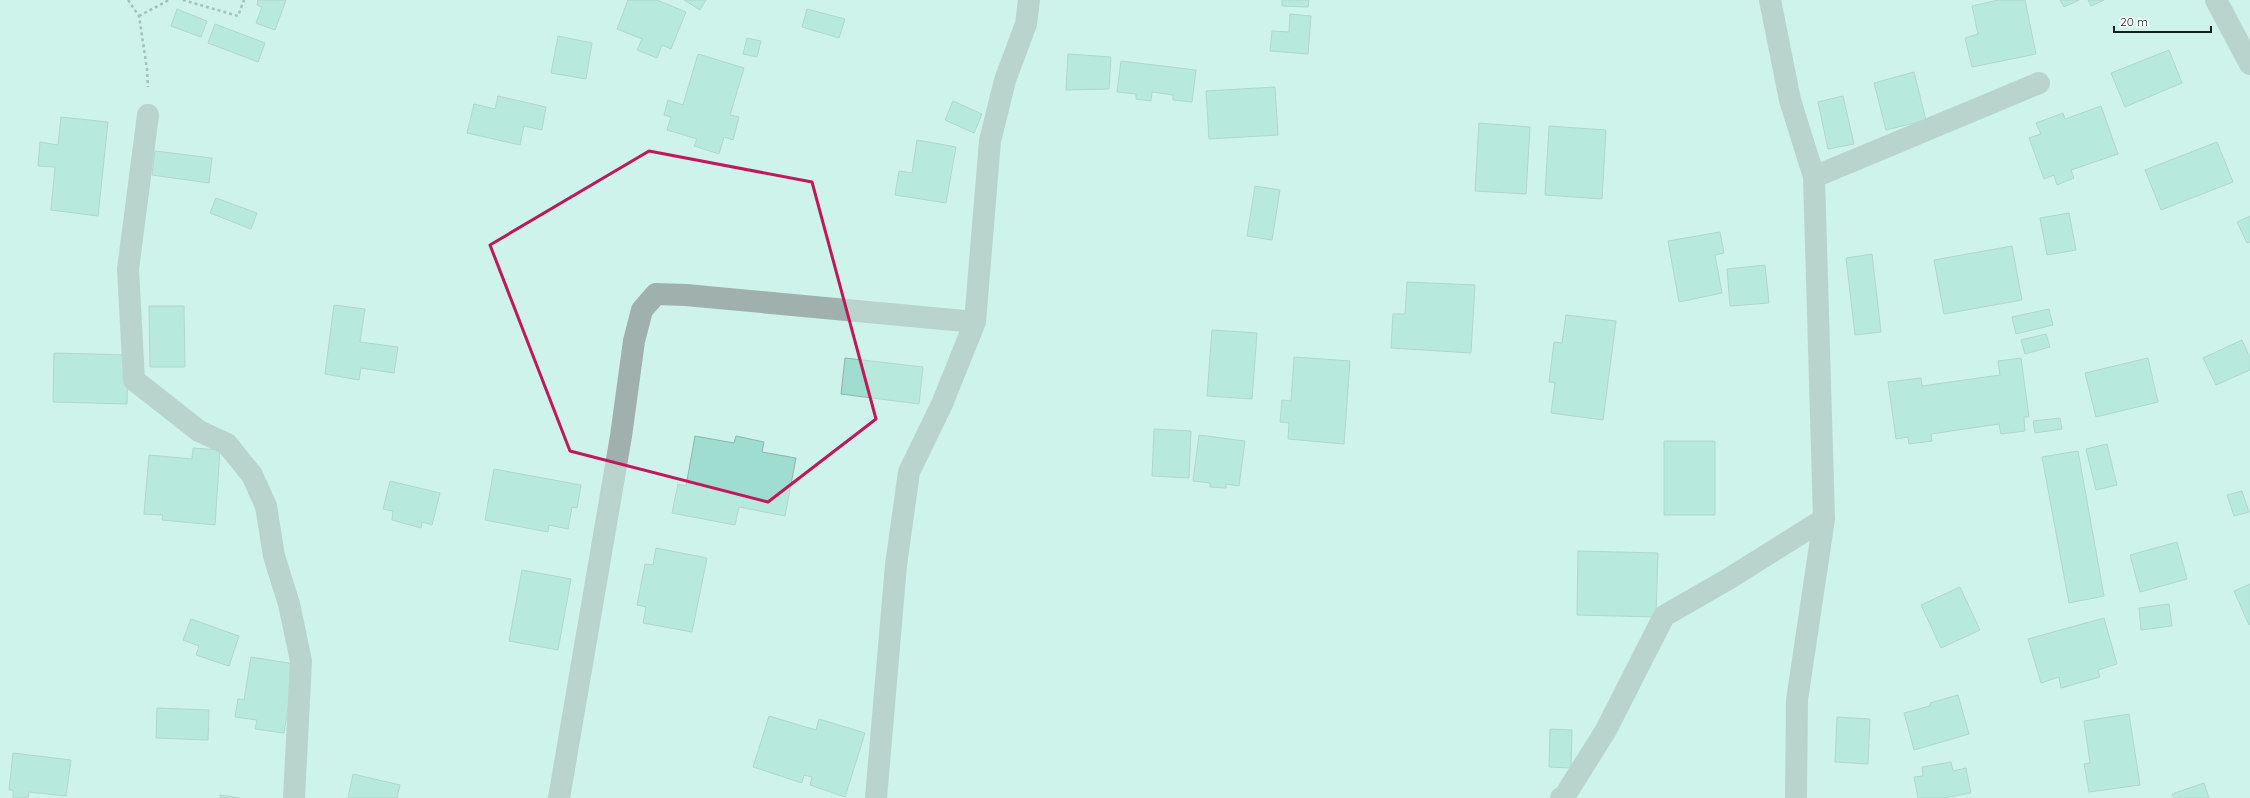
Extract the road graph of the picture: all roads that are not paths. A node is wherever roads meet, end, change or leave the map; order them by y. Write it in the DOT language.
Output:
graph roads {
  1 [pos="1029,0"];
  2 [pos="1770,0"];
  3 [pos="2216,0"];
  4 [pos="2250,64"];
  5 [pos="2039,83"];
  6 [pos="148,115"];
  7 [pos="1814,177"];
  8 [pos="975,322"];
  9 [pos="1824,519"];
  10 [pos="294,798"];
  11 [pos="559,798"];
  12 [pos="876,798"];
  13 [pos="1561,798"];
  14 [pos="1796,798"];
  1 -- 8 [label="street"];
  2 -- 7 [label="street"];
  3 -- 4 [label="street"];
  5 -- 7 [label="street"];
  6 -- 10 [label="street"];
  7 -- 9 [label="street"];
  8 -- 11 [label="street"];
  8 -- 12 [label="street"];
  9 -- 13 [label="street"];
  9 -- 14 [label="street"];
}
